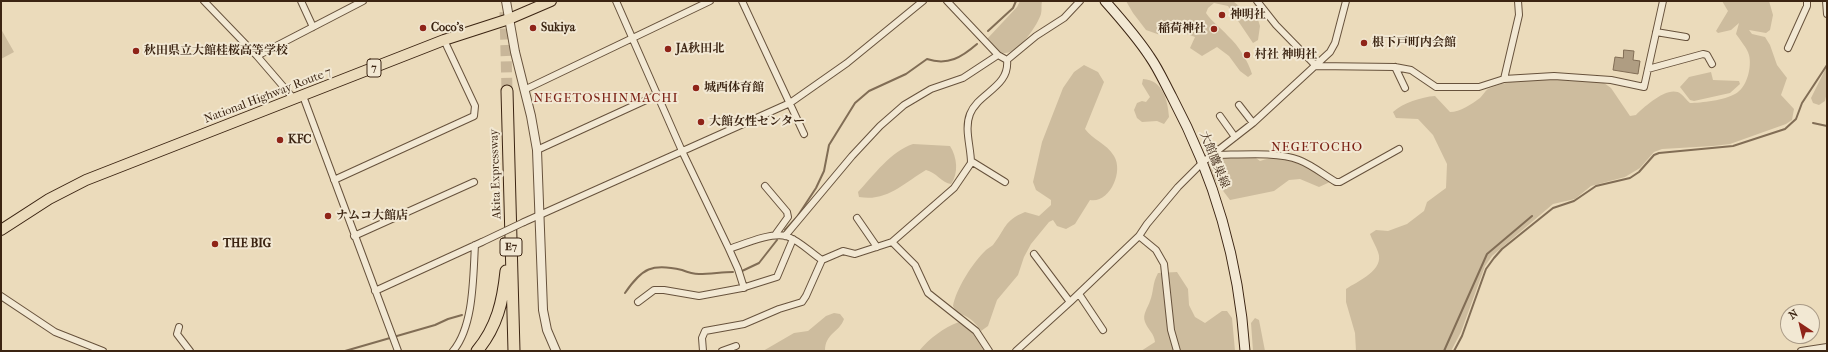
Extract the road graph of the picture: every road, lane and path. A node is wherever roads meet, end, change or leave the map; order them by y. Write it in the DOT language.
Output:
graph roads {
  1 [pos="204,1"];
  2 [pos="301,1"];
  3 [pos="363,1"];
  4 [pos="506,1"];
  5 [pos="551,1"];
  6 [pos="616,1"];
  7 [pos="710,1"];
  8 [pos="742,1"];
  9 [pos="923,1"];
  10 [pos="947,1"];
  11 [pos="1080,1"];
  12 [pos="1104,1"];
  13 [pos="1257,1"];
  14 [pos="1346,1"];
  15 [pos="1518,1"];
  16 [pos="1663,1"];
  17 [pos="1807,1"];
  18 [pos="1826,1"];
  19 [pos="1827,14"];
  20 [pos="508,19"];
  21 [pos="313,27"];
  22 [pos="1656,32"];
  23 [pos="1686,37"];
  24 [pos="633,39"];
  25 [pos="444,40"];
  26 [pos="1788,48"];
  27 [pos="998,55"];
  28 [pos="257,56"];
  29 [pos="1007,60"];
  30 [pos="1712,64"];
  31 [pos="1316,66"];
  32 [pos="1395,67"];
  33 [pos="1648,69"];
  34 [pos="1504,80"];
  35 [pos="1405,88"];
  36 [pos="524,90"];
  37 [pos="507,91"];
  38 [pos="657,95"];
  39 [pos="299,98"];
  40 [pos="790,103"];
  41 [pos="1239,105"];
  42 [pos="1220,116"];
  43 [pos="1253,123"];
  44 [pos="804,134"];
  45 [pos="1235,137"];
  46 [pos="508,142"];
  47 [pos="1399,149"];
  48 [pos="536,150"];
  49 [pos="682,151"];
  50 [pos="1213,155"];
  51 [pos="971,161"];
  52 [pos="1203,162"];
  53 [pos="334,180"];
  54 [pos="474,182"];
  55 [pos="1005,182"];
  56 [pos="765,186"];
  57 [pos="540,214"];
  58 [pos="857,218"];
  59 [pos="1,230"];
  60 [pos="775,235"];
  61 [pos="354,236"];
  62 [pos="785,236"];
  63 [pos="1139,236"];
  64 [pos="793,239"];
  65 [pos="892,242"];
  66 [pos="475,245"];
  67 [pos="877,247"];
  68 [pos="729,249"];
  69 [pos="1034,254"];
  70 [pos="822,260"];
  71 [pos="744,288"];
  72 [pos="375,291"];
  73 [pos="1079,294"];
  74 [pos="1,296"];
  75 [pos="638,302"];
  76 [pos="1070,302"];
  77 [pos="179,327"];
  78 [pos="1103,330"];
  79 [pos="736,346"];
  80 [pos="1827,347"];
  81 [pos="103,351"];
  82 [pos="190,351"];
  83 [pos="398,351"];
  84 [pos="453,351"];
  85 [pos="477,351"];
  86 [pos="516,351"];
  87 [pos="556,351"];
  88 [pos="703,351"];
  89 [pos="722,351"];
  90 [pos="989,351"];
  91 [pos="1016,351"];
  92 [pos="1177,351"];
  93 [pos="1245,351"];
  94 [pos="1801,351"];
  1 -- 28 [label="street"];
  2 -- 21 [label="street"];
  3 -- 21 [label="street"];
  4 -- 20 [label="street"];
  5 -- 20 [label="highway, National Highway Route 7 / 7"];
  6 -- 24 [label="street"];
  7 -- 24 [label="street"];
  8 -- 40 [label="street"];
  9 -- 40 [label="street"];
  10 -- 27 [label="street"];
  11 -- 29 [label="street"];
  12 -- 52 [label="main road, 大館鷹巣線"];
  13 -- 31 [label="street"];
  14 -- 31 [label="street"];
  15 -- 34 [label="street"];
  16 -- 22 [label="street"];
  17 -- 26 [label="street"];
  18 -- 19 [label="street"];
  20 -- 25 [label="highway, National Highway Route 7 / 7"];
  20 -- 36 [label="street"];
  21 -- 28 [label="street"];
  22 -- 23 [label="street"];
  22 -- 33 [label="street"];
  24 -- 36 [label="street"];
  24 -- 38 [label="street"];
  25 -- 39 [label="highway, National Highway Route 7 / 7"];
  25 -- 53 [label="street"];
  27 -- 29 [label="street"];
  27 -- 62 [label="street"];
  28 -- 39 [label="street"];
  29 -- 51 [label="street"];
  30 -- 33 [label="street"];
  31 -- 32 [label="street"];
  31 -- 43 [label="street"];
  32 -- 34 [label="street"];
  32 -- 35 [label="street"];
  33 -- 34 [label="street"];
  36 -- 48 [label="street"];
  37 -- 46 [label="highway, Akita Expressway / E7"];
  38 -- 48 [label="street"];
  38 -- 49 [label="street"];
  39 -- 53 [label="street"];
  39 -- 59 [label="highway, National Highway Route 7 / 7"];
  40 -- 44 [label="street"];
  40 -- 49 [label="street"];
  41 -- 43 [label="street"];
  42 -- 45 [label="street"];
  43 -- 45 [label="street"];
  45 -- 50 [label="street"];
  46 -- 85 [label="highway"];
  46 -- 86 [label="highway, Akita Expressway / E7"];
  47 -- 50 [label="street"];
  48 -- 57 [label="street"];
  49 -- 57 [label="street"];
  49 -- 68 [label="street"];
  50 -- 52 [label="street"];
  51 -- 55 [label="street"];
  51 -- 65 [label="street"];
  52 -- 63 [label="street"];
  52 -- 93 [label="main road, 大館鷹巣線"];
  53 -- 61 [label="street"];
  54 -- 61 [label="street"];
  56 -- 60 [label="street"];
  57 -- 66 [label="street, bridge"];
  57 -- 87 [label="street"];
  58 -- 67 [label="street"];
  60 -- 62 [label="street"];
  60 -- 68 [label="street"];
  61 -- 72 [label="street"];
  62 -- 64 [label="street"];
  63 -- 73 [label="street"];
  63 -- 92 [label="street"];
  64 -- 70 [label="street"];
  64 -- 71 [label="street"];
  65 -- 67 [label="street"];
  65 -- 90 [label="street"];
  66 -- 72 [label="street"];
  66 -- 84 [label="street"];
  67 -- 70 [label="street"];
  68 -- 71 [label="street"];
  69 -- 76 [label="street"];
  70 -- 88 [label="street"];
  71 -- 75 [label="street"];
  72 -- 83 [label="street"];
  73 -- 76 [label="street"];
  73 -- 78 [label="street"];
  74 -- 81 [label="street"];
  76 -- 91 [label="street"];
  77 -- 82 [label="street"];
  79 -- 89 [label="street"];
  80 -- 94 [label="street"];
}
